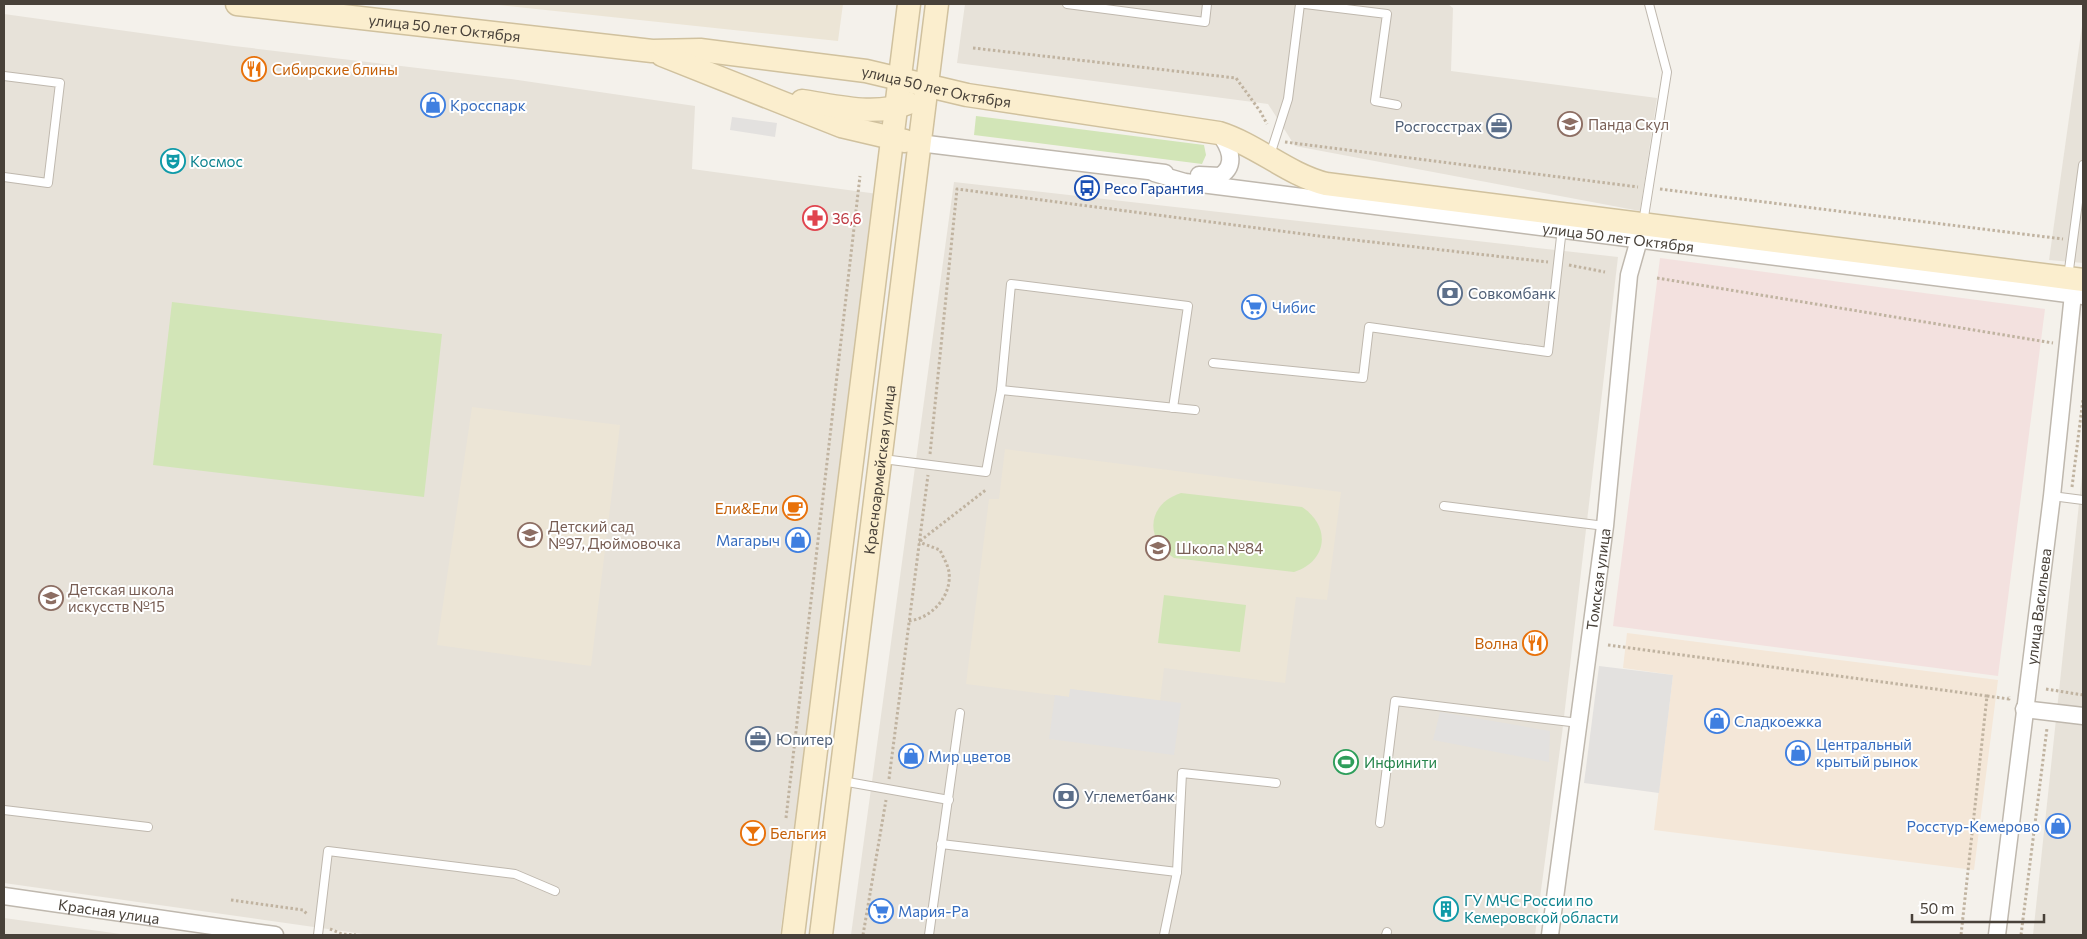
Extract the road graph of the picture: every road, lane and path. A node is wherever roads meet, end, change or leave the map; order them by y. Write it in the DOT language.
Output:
graph roads {
  1 [pos="237,4"];
  2 [pos="909,4"];
  3 [pos="937,4"];
  4 [pos="1067,4"];
  5 [pos="1207,4"];
  6 [pos="1300,4"];
  7 [pos="1305,4"];
  8 [pos="1650,4"];
  9 [pos="1324,5"];
  10 [pos="973,48"];
  11 [pos="652,51"];
  12 [pos="4,76"];
  13 [pos="899,78"];
  14 [pos="926,85"];
  15 [pos="761,94"];
  16 [pos="1397,105"];
  17 [pos="895,109"];
  18 [pos="1219,133"];
  19 [pos="891,139"];
  20 [pos="919,144"];
  21 [pos="1272,149"];
  22 [pos="2083,165"];
  23 [pos="1154,173"];
  24 [pos="860,176"];
  25 [pos="4,177"];
  26 [pos="2082,184"];
  27 [pos="1650,188"];
  28 [pos="1563,222"];
  29 [pos="1641,232"];
  30 [pos="2072,240"];
  31 [pos="1557,263"];
  32 [pos="1605,272"];
  33 [pos="1657,278"];
  34 [pos="2077,287"];
  35 [pos="2052,353"];
  36 [pos="1214,364"];
  37 [pos="1000,390"];
  38 [pos="2083,399"];
  39 [pos="1173,408"];
  40 [pos="1195,410"];
  41 [pos="879,458"];
  42 [pos="929,465"];
  43 [pos="987,489"];
  44 [pos="2052,496"];
  45 [pos="2071,498"];
  46 [pos="2083,500"];
  47 [pos="1444,506"];
  48 [pos="1605,526"];
  49 [pos="919,542"];
  50 [pos="909,621"];
  51 [pos="1608,645"];
  52 [pos="2046,685"];
  53 [pos="2010,690"];
  54 [pos="2083,695"];
  55 [pos="1987,696"];
  56 [pos="2024,710"];
  57 [pos="960,713"];
  58 [pos="2083,716"];
  59 [pos="1580,723"];
  60 [pos="2048,724"];
  61 [pos="839,780"];
  62 [pos="1276,783"];
  63 [pos="888,788"];
  64 [pos="948,800"];
  65 [pos="4,810"];
  66 [pos="1380,823"];
  67 [pos="148,827"];
  68 [pos="785,827"];
  69 [pos="941,844"];
  70 [pos="1176,872"];
  71 [pos="555,892"];
  72 [pos="4,896"];
  73 [pos="232,900"];
  74 [pos="319,924"];
  75 [pos="275,935"];
  76 [pos="318,935"];
  77 [pos="356,935"];
  78 [pos="793,935"];
  79 [pos="820,935"];
  80 [pos="863,935"];
  81 [pos="929,935"];
  82 [pos="1164,935"];
  83 [pos="1550,935"];
  84 [pos="1960,935"];
  85 [pos="1997,935"];
  86 [pos="2021,935"];
  1 -- 11 [label="street, улица 50 лет Октября"];
  2 -- 13 [label="street, Красноармейская улица"];
  3 -- 14 [label="street, Красноармейская улица"];
  4 -- 5 [label="lane"];
  6 -- 21 [label="lane"];
  7 -- 9 [label="lane"];
  8 -- 27 [label="lane"];
  9 -- 16 [label="lane"];
  10 -- 21 [label="path"];
  11 -- 13 [label="street, улица 50 лет Октября"];
  11 -- 15 [label="street, улица 50 лет Октября"];
  12 -- 25 [label="lane"];
  13 -- 14 [label="street, улица 50 лет Октября"];
  13 -- 17 [label="street, Красноармейская улица"];
  14 -- 17 [label="street"];
  14 -- 18 [label="street, улица 50 лет Октября"];
  14 -- 20 [label="street, Красноармейская улица"];
  15 -- 17 [label="street"];
  15 -- 19 [label="street, улица 50 лет Октября"];
  17 -- 19 [label="street, Красноармейская улица"];
  18 -- 21 [label="street, улица 50 лет Октября"];
  18 -- 23 [label="street, улица 50 лет Октября"];
  19 -- 20 [label="street, улица 50 лет Октября"];
  19 -- 78 [label="street, Красноармейская улица"];
  20 -- 23 [label="street, улица 50 лет Октября"];
  20 -- 41 [label="street, Красноармейская улица"];
  21 -- 27 [label="path"];
  21 -- 28 [label="street, улица 50 лет Октября"];
  22 -- 26 [label="lane"];
  23 -- 28 [label="street, улица 50 лет Октября"];
  24 -- 68 [label="path"];
  26 -- 30 [label="lane"];
  27 -- 29 [label="lane"];
  27 -- 30 [label="path"];
  28 -- 29 [label="street, улица 50 лет Октября"];
  28 -- 31 [label="lane"];
  29 -- 34 [label="street, улица 50 лет Октября"];
  29 -- 48 [label="street, Томская улица"];
  30 -- 34 [label="lane"];
  31 -- 32 [label="path"];
  31 -- 36 [label="lane"];
  31 -- 42 [label="path"];
  33 -- 35 [label="path"];
  34 -- 44 [label="street, улица Васильева"];
  37 -- 39 [label="lane"];
  37 -- 39 [label="lane"];
  37 -- 42 [label="lane"];
  38 -- 45 [label="path"];
  39 -- 40 [label="lane"];
  41 -- 42 [label="lane"];
  41 -- 61 [label="street, Красноармейская улица"];
  42 -- 49 [label="path"];
  43 -- 49 [label="path"];
  44 -- 45 [label="lane"];
  44 -- 56 [label="street, улица Васильева"];
  45 -- 46 [label="lane"];
  47 -- 48 [label="lane"];
  48 -- 59 [label="street, Томская улица"];
  49 -- 50 [label="path"];
  49 -- 50 [label="path"];
  50 -- 63 [label="path"];
  51 -- 55 [label="path"];
  52 -- 54 [label="path"];
  53 -- 55 [label="path"];
  55 -- 84 [label="path"];
  56 -- 58 [label="street"];
  56 -- 85 [label="street, улица Васильева"];
  57 -- 64 [label="lane"];
  59 -- 66 [label="lane"];
  59 -- 83 [label="street, Томская улица"];
  60 -- 86 [label="path"];
  61 -- 63 [label="lane"];
  61 -- 79 [label="street, Красноармейская улица"];
  62 -- 70 [label="lane"];
  63 -- 64 [label="lane"];
  63 -- 80 [label="path"];
  64 -- 69 [label="lane"];
  65 -- 67 [label="lane"];
  69 -- 70 [label="lane"];
  69 -- 81 [label="lane"];
  70 -- 82 [label="lane"];
  71 -- 74 [label="lane"];
  72 -- 75 [label="street, Красная улица"];
  73 -- 74 [label="path"];
  74 -- 76 [label="lane"];
  74 -- 77 [label="path"];
}
